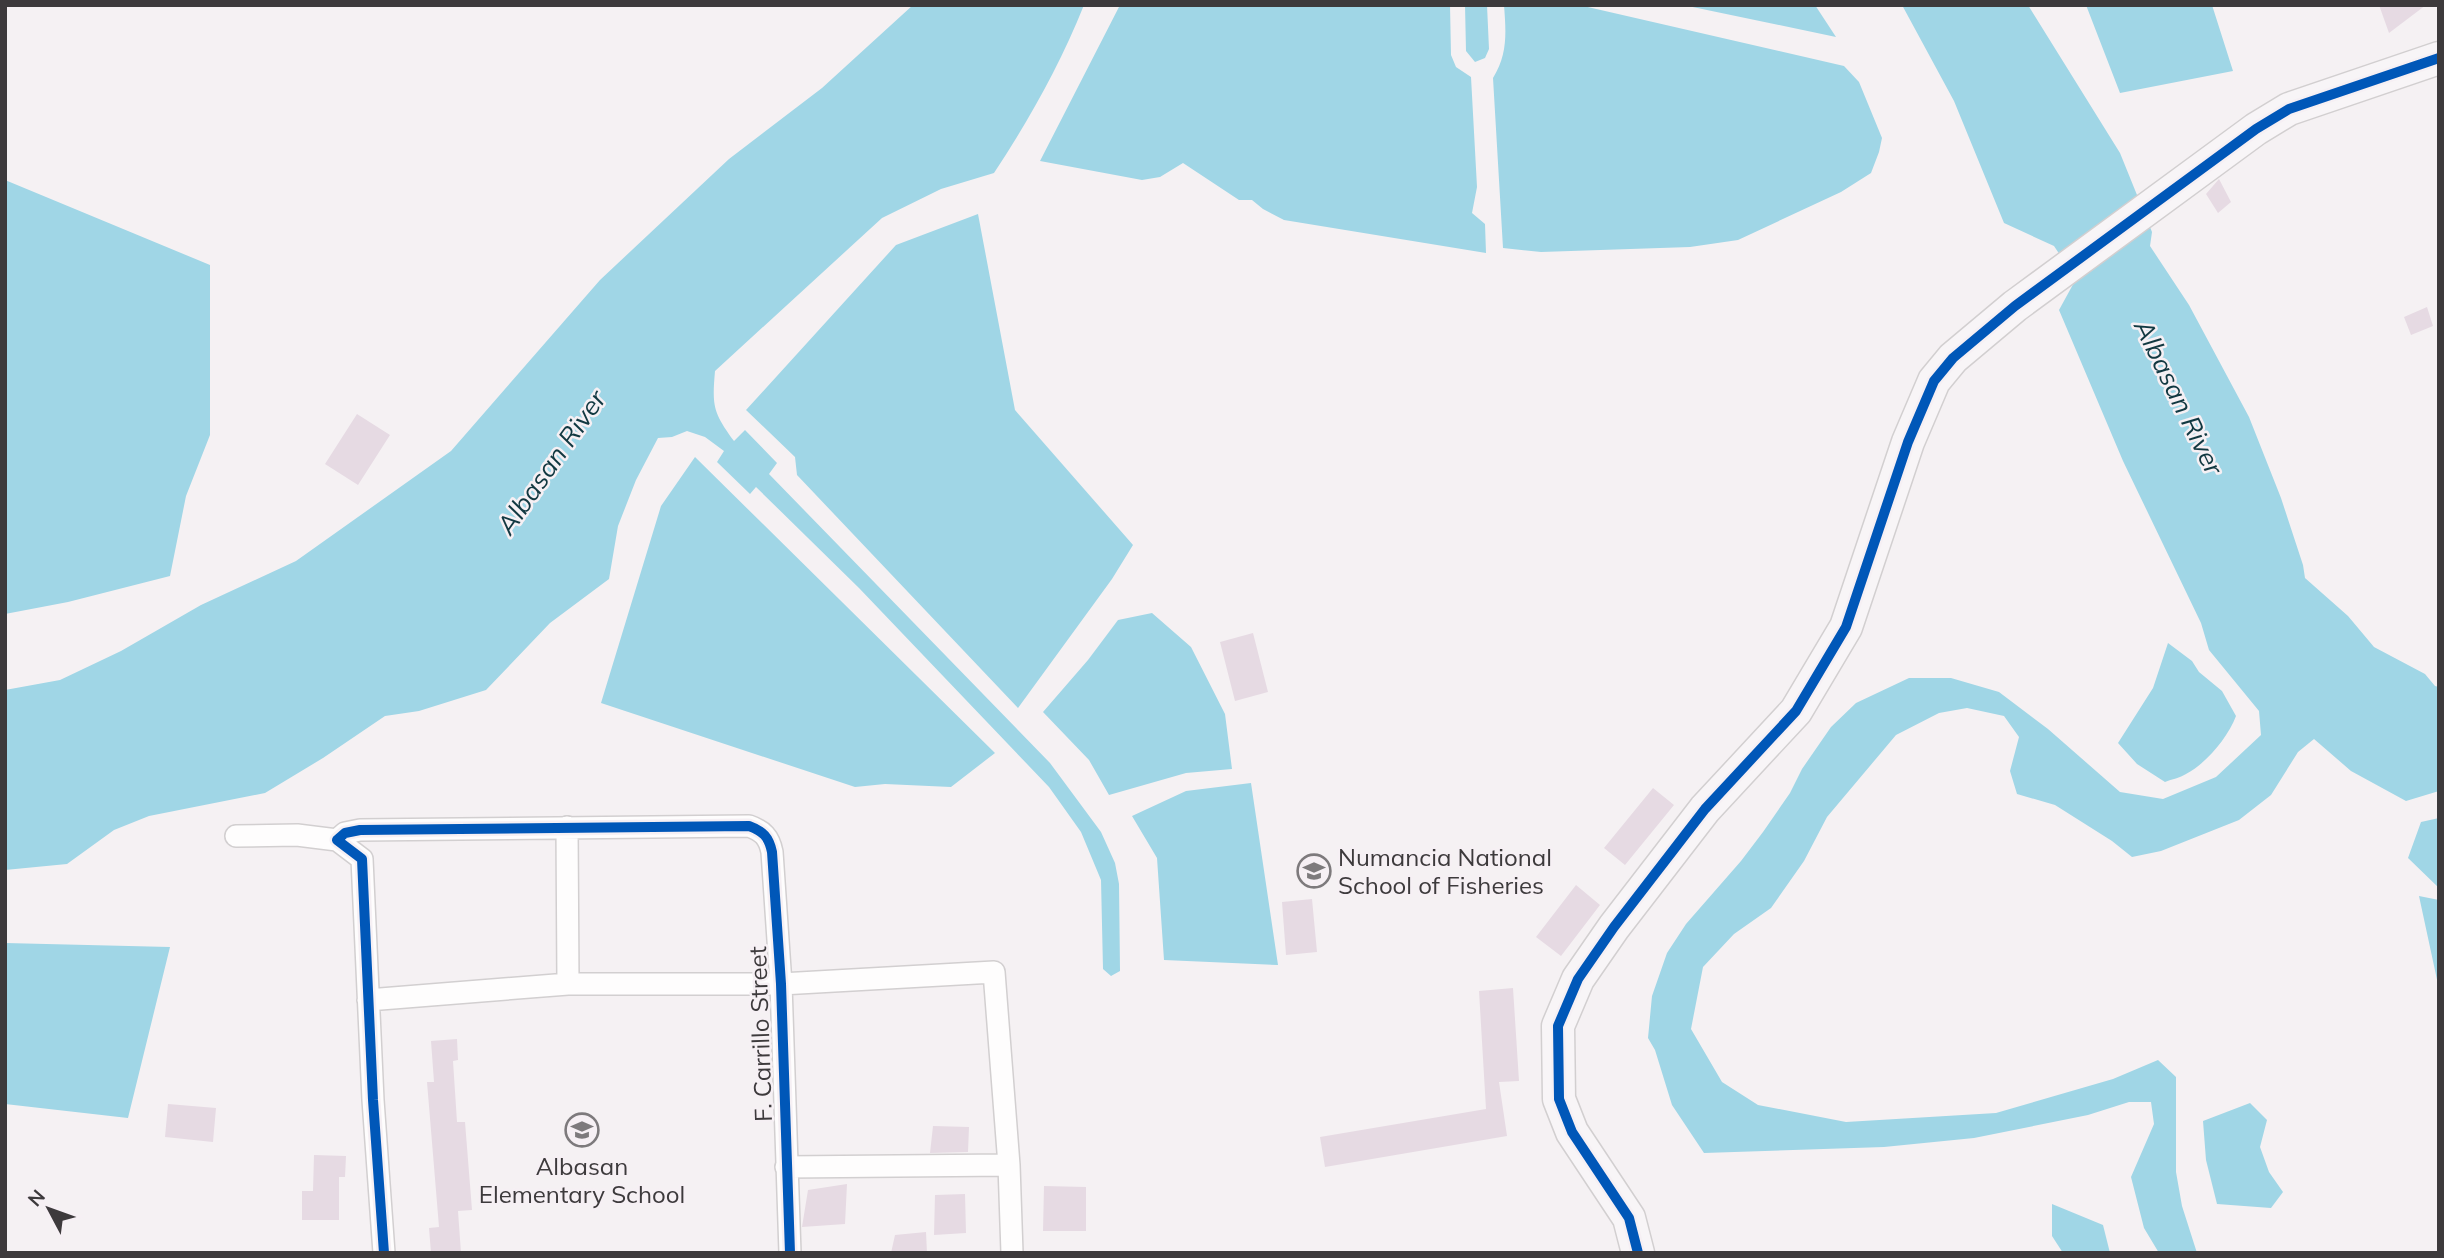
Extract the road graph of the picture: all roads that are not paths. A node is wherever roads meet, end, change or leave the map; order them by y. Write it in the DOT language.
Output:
graph roads {
  1 [pos="2439,58"];
  2 [pos="566,827"];
  3 [pos="236,836"];
  4 [pos="337,840"];
  5 [pos="568,984"];
  6 [pos="781,984"];
  7 [pos="368,1000"];
  8 [pos="1009,1165"];
  9 [pos="786,1167"];
  10 [pos="384,1253"];
  11 [pos="790,1253"];
  12 [pos="1012,1253"];
  13 [pos="1638,1253"];
  1 -- 13 [label="street"];
  2 -- 4 [label="street"];
  2 -- 5 [label="street"];
  2 -- 6 [label="street, F. Carrillo Street"];
  3 -- 4 [label="street"];
  4 -- 7 [label="street"];
  5 -- 6 [label="street"];
  5 -- 7 [label="street"];
  6 -- 8 [label="street"];
  6 -- 9 [label="street, F. Carrillo Street"];
  7 -- 10 [label="street"];
  8 -- 9 [label="street"];
  8 -- 12 [label="street"];
  9 -- 11 [label="street, F. Carrillo Street"];
}
